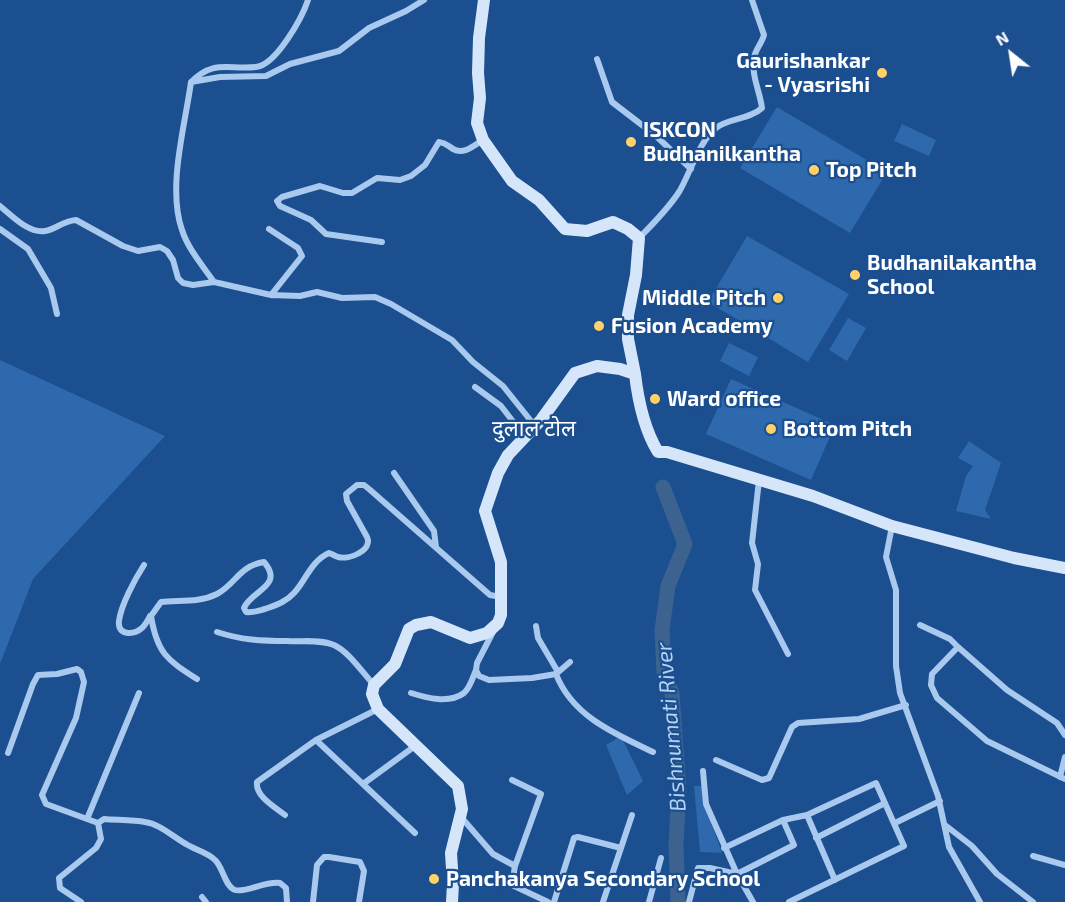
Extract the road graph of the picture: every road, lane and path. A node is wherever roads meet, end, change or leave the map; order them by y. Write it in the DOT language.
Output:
graph roads {
  1 [pos="308,0"];
  2 [pos="424,0"];
  3 [pos="484,0"];
  4 [pos="752,0"];
  5 [pos="597,59"];
  6 [pos="191,82"];
  7 [pos="483,140"];
  8 [pos="691,169"];
  9 [pos="0,206"];
  10 [pos="0,229"];
  11 [pos="268,229"];
  12 [pos="639,238"];
  13 [pos="382,243"];
  14 [pos="214,282"];
  15 [pos="271,295"];
  16 [pos="57,314"];
  17 [pos="635,374"];
  18 [pos="475,387"];
  19 [pos="536,426"];
  20 [pos="525,437"];
  21 [pos="394,473"];
  22 [pos="759,479"];
  23 [pos="892,526"];
  24 [pos="436,548"];
  25 [pos="144,565"];
  26 [pos="1065,568"];
  27 [pos="502,597"];
  28 [pos="151,616"];
  29 [pos="498,623"];
  30 [pos="536,626"];
  31 [pos="921,626"];
  32 [pos="217,632"];
  33 [pos="958,647"];
  34 [pos="788,654"];
  35 [pos="570,662"];
  36 [pos="476,670"];
  37 [pos="557,673"];
  38 [pos="197,680"];
  39 [pos="374,685"];
  40 [pos="139,693"];
  41 [pos="411,693"];
  42 [pos="906,705"];
  43 [pos="378,709"];
  44 [pos="1065,735"];
  45 [pos="316,740"];
  46 [pos="415,746"];
  47 [pos="653,752"];
  48 [pos="8,753"];
  49 [pos="1065,757"];
  50 [pos="716,760"];
  51 [pos="704,771"];
  52 [pos="1062,778"];
  53 [pos="512,780"];
  54 [pos="363,784"];
  55 [pos="940,801"];
  56 [pos="885,803"];
  57 [pos="285,815"];
  58 [pos="632,815"];
  59 [pos="807,815"];
  60 [pos="461,817"];
  61 [pos="87,819"];
  62 [pos="783,820"];
  63 [pos="98,823"];
  64 [pos="895,823"];
  65 [pos="945,825"];
  66 [pos="415,833"];
  67 [pos="816,838"];
  68 [pos="621,848"];
  69 [pos="724,848"];
  70 [pos="1033,856"];
  71 [pos="661,858"];
  72 [pos="1065,865"];
  73 [pos="514,866"];
  74 [pos="737,874"];
  75 [pos="835,880"];
  76 [pos="81,902"];
  77 [pos="287,902"];
  78 [pos="313,902"];
  79 [pos="359,902"];
  80 [pos="452,902"];
  81 [pos="548,902"];
  82 [pos="554,902"];
  83 [pos="603,902"];
  84 [pos="649,902"];
  85 [pos="689,902"];
  86 [pos="753,902"];
  87 [pos="789,902"];
  88 [pos="980,902"];
  89 [pos="1033,902"];
  1 -- 6 [label="street"];
  2 -- 6 [label="street"];
  3 -- 7 [label="street"];
  4 -- 8 [label="street"];
  5 -- 8 [label="street"];
  6 -- 14 [label="street"];
  7 -- 12 [label="street"];
  7 -- 13 [label="street"];
  8 -- 12 [label="street"];
  9 -- 14 [label="street"];
  10 -- 16 [label="street"];
  11 -- 15 [label="street"];
  12 -- 17 [label="street"];
  14 -- 15 [label="street"];
  15 -- 19 [label="street"];
  17 -- 19 [label="street"];
  17 -- 22 [label="street"];
  18 -- 20 [label="street"];
  19 -- 20 [label="street"];
  20 -- 27 [label="street"];
  21 -- 24 [label="street"];
  22 -- 23 [label="street"];
  22 -- 34 [label="street"];
  23 -- 26 [label="street"];
  23 -- 42 [label="street"];
  24 -- 27 [label="street"];
  24 -- 28 [label="street"];
  25 -- 28 [label="street"];
  27 -- 29 [label="street"];
  28 -- 38 [label="street"];
  29 -- 36 [label="street"];
  29 -- 39 [label="street"];
  30 -- 37 [label="street"];
  31 -- 33 [label="street"];
  32 -- 39 [label="street"];
  33 -- 44 [label="street"];
  33 -- 52 [label="street"];
  35 -- 37 [label="street"];
  36 -- 37 [label="street"];
  36 -- 41 [label="street"];
  37 -- 47 [label="street"];
  39 -- 43 [label="street"];
  40 -- 61 [label="street"];
  42 -- 50 [label="street"];
  42 -- 55 [label="street"];
  43 -- 45 [label="street"];
  43 -- 46 [label="street"];
  45 -- 54 [label="street"];
  45 -- 57 [label="street"];
  46 -- 54 [label="street"];
  46 -- 60 [label="street"];
  48 -- 61 [label="street"];
  49 -- 52 [label="street"];
  51 -- 69 [label="street"];
  53 -- 73 [label="street"];
  54 -- 66 [label="street"];
  55 -- 64 [label="street"];
  55 -- 65 [label="street"];
  56 -- 59 [label="street"];
  56 -- 64 [label="street"];
  56 -- 67 [label="street"];
  58 -- 68 [label="street"];
  59 -- 62 [label="street"];
  59 -- 67 [label="street"];
  60 -- 73 [label="street"];
  60 -- 80 [label="street"];
  61 -- 63 [label="street"];
  62 -- 69 [label="street"];
  62 -- 74 [label="street"];
  63 -- 76 [label="street"];
  63 -- 77 [label="street"];
  64 -- 75 [label="street"];
  65 -- 88 [label="street"];
  65 -- 89 [label="street"];
  67 -- 75 [label="street"];
  68 -- 82 [label="street"];
  68 -- 83 [label="street"];
  69 -- 74 [label="street"];
  70 -- 72 [label="street"];
  71 -- 84 [label="street"];
  73 -- 81 [label="street"];
  74 -- 85 [label="street"];
  74 -- 86 [label="street"];
  75 -- 87 [label="street"];
  78 -- 79 [label="street"];
}
